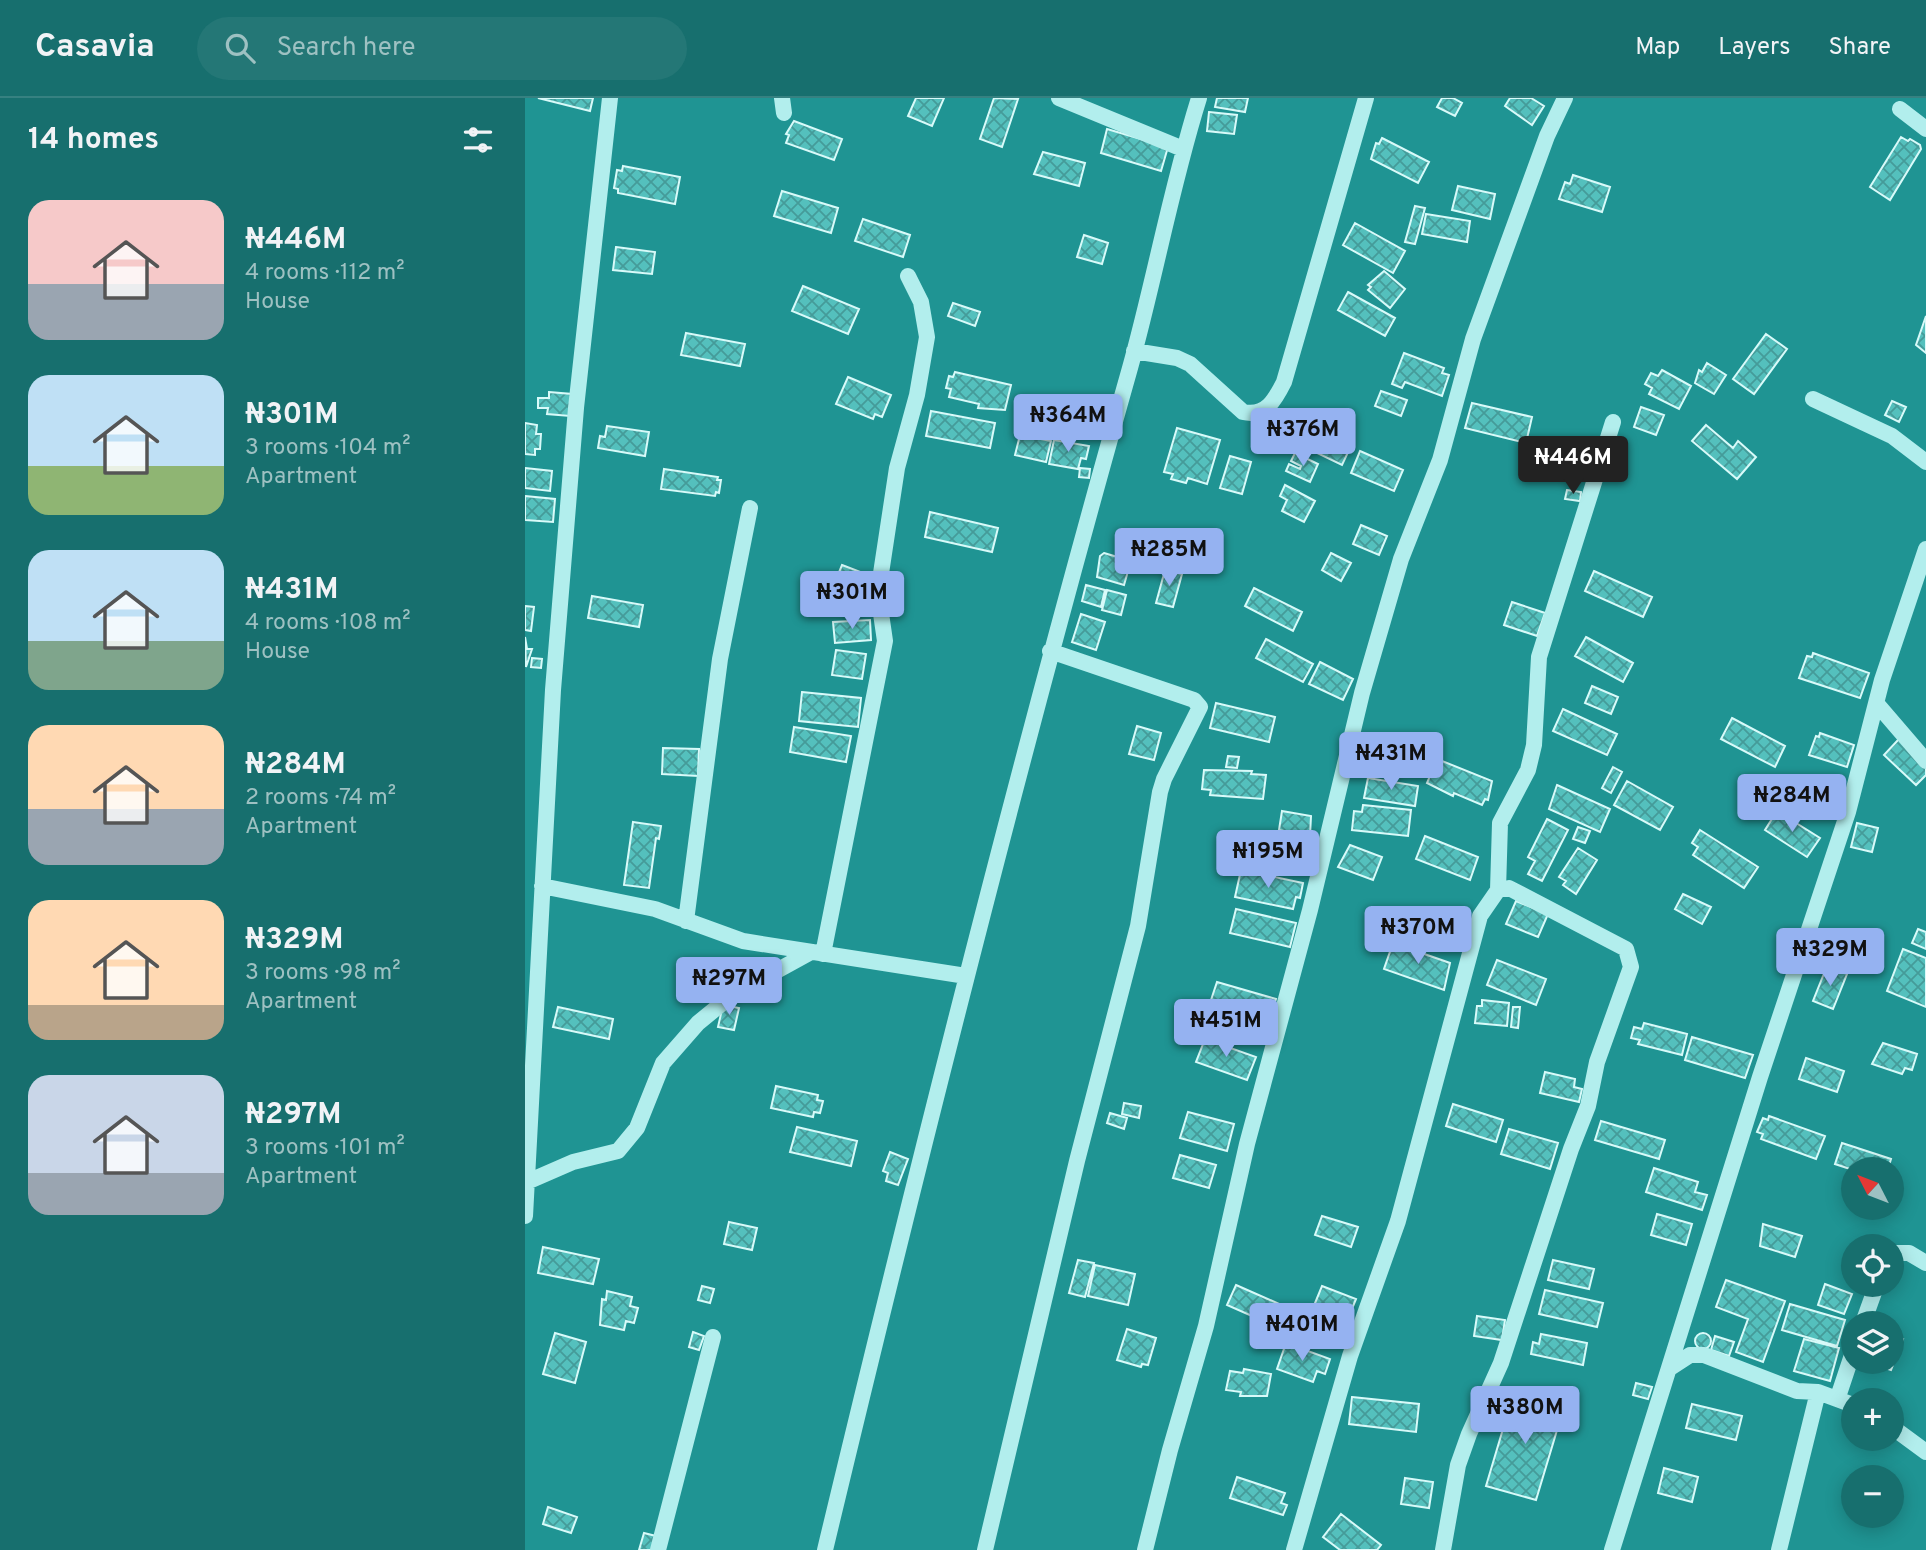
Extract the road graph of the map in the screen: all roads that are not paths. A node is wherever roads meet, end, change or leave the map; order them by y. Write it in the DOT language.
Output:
graph roads {
  1 [pos="610,98"];
  2 [pos="1059,98"];
  3 [pos="1199,98"];
  4 [pos="1366,98"];
  5 [pos="1565,98"];
  6 [pos="1901,109"];
  7 [pos="1926,129"];
  8 [pos="1184,149"];
  9 [pos="908,275"];
  10 [pos="1134,351"];
  11 [pos="1813,399"];
  12 [pos="1613,422"];
  13 [pos="1926,462"];
  14 [pos="750,508"];
  15 [pos="1926,549"];
  16 [pos="1050,650"];
  17 [pos="1877,704"];
  18 [pos="1926,761"];
  19 [pos="543,886"];
  20 [pos="1498,890"];
  21 [pos="686,921"];
  22 [pos="817,953"];
  23 [pos="966,976"];
  24 [pos="527,1182"];
  25 [pos="525,1216"];
  26 [pos="1904,1253"];
  27 [pos="1926,1263"];
  28 [pos="713,1338"];
  29 [pos="1670,1368"];
  30 [pos="1845,1374"];
  31 [pos="1818,1392"];
  32 [pos="1837,1398"];
  33 [pos="1841,1400"];
  34 [pos="1904,1436"];
  35 [pos="1926,1452"];
  36 [pos="658,1550"];
  37 [pos="825,1550"];
  38 [pos="985,1550"];
  39 [pos="1145,1550"];
  40 [pos="1294,1550"];
  41 [pos="1443,1550"];
  42 [pos="1612,1550"];
  43 [pos="1779,1550"];
  1 -- 19 [label="street"];
  2 -- 8 [label="street"];
  3 -- 8 [label="street"];
  4 -- 10 [label="street"];
  5 -- 39 [label="street"];
  6 -- 7 [label="street"];
  8 -- 10 [label="street"];
  9 -- 22 [label="street"];
  10 -- 16 [label="street"];
  11 -- 13 [label="street"];
  12 -- 20 [label="street"];
  14 -- 21 [label="street"];
  15 -- 17 [label="street"];
  16 -- 23 [label="street"];
  16 -- 38 [label="street"];
  17 -- 18 [label="street"];
  17 -- 29 [label="street"];
  19 -- 21 [label="street"];
  19 -- 24 [label="street"];
  20 -- 40 [label="street"];
  20 -- 41 [label="street"];
  21 -- 22 [label="street"];
  22 -- 23 [label="street"];
  22 -- 24 [label="street"];
  23 -- 37 [label="street"];
  24 -- 25 [label="street"];
  26 -- 27 [label="street"];
  28 -- 36 [label="street"];
  29 -- 31 [label="street"];
  29 -- 42 [label="street"];
  30 -- 32 [label="street"];
  31 -- 32 [label="street"];
  31 -- 43 [label="street"];
  32 -- 33 [label="street"];
  34 -- 35 [label="street"];
}
